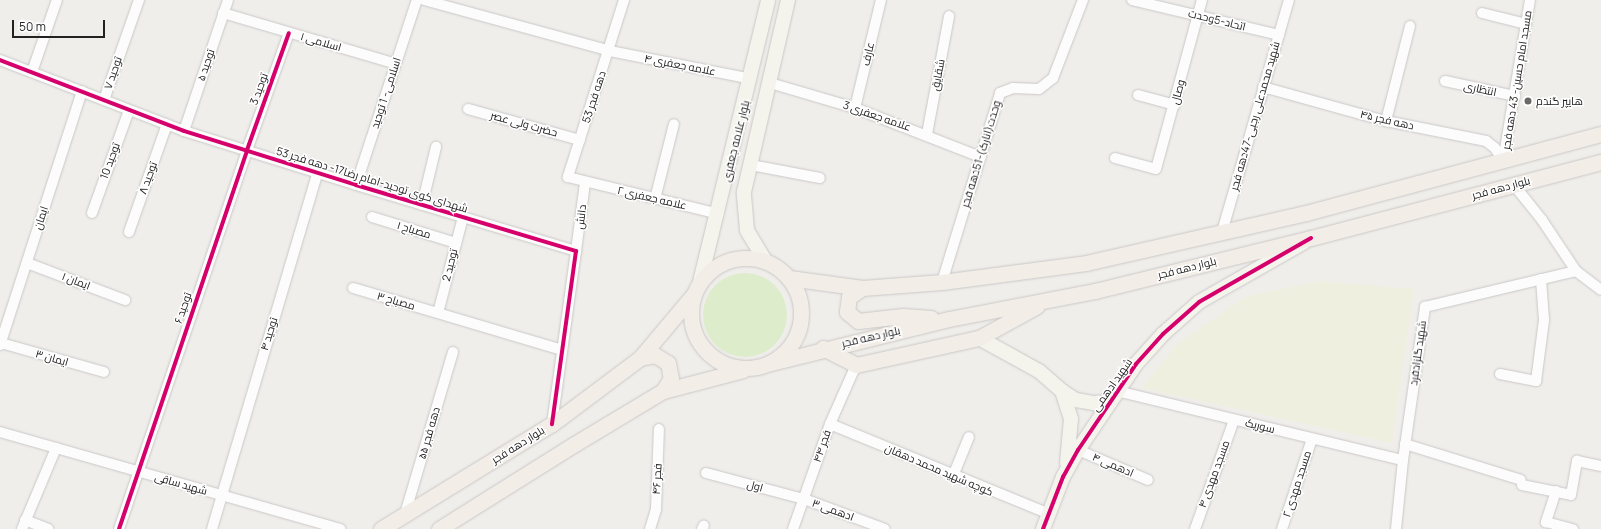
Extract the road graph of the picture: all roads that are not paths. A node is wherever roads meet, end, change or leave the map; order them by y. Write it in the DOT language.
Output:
graph roads {
  1 [pos="57,0"];
  2 [pos="139,0"];
  3 [pos="228,0"];
  4 [pos="417,0"];
  5 [pos="424,0"];
  6 [pos="624,0"];
  7 [pos="768,0"];
  8 [pos="788,0"];
  9 [pos="881,0"];
  10 [pos="1084,0"];
  11 [pos="1136,0"];
  12 [pos="1202,0"];
  13 [pos="1289,0"];
  14 [pos="1530,0"];
  15 [pos="223,13"];
  16 [pos="1482,13"];
  17 [pos="1198,15"];
  18 [pos="949,16"];
  19 [pos="1526,24"];
  20 [pos="1410,26"];
  21 [pos="289,33"];
  22 [pos="1279,35"];
  23 [pos="610,51"];
  24 [pos="0,60"];
  25 [pos="396,64"];
  26 [pos="32,72"];
  27 [pos="751,79"];
  28 [pos="1445,81"];
  29 [pos="770,83"];
  30 [pos="1263,87"];
  31 [pos="82,91"];
  32 [pos="1138,95"];
  33 [pos="1515,96"];
  34 [pos="104,100"];
  35 [pos="1175,104"];
  36 [pos="856,108"];
  37 [pos="468,109"];
  38 [pos="129,110"];
  39 [pos="1386,121"];
  40 [pos="167,124"];
  41 [pos="674,124"];
  42 [pos="184,131"];
  43 [pos="927,134"];
  44 [pos="1601,134"];
  45 [pos="580,140"];
  46 [pos="436,147"];
  47 [pos="246,150"];
  48 [pos="982,157"];
  49 [pos="1115,158"];
  50 [pos="1503,161"];
  51 [pos="1601,162"];
  52 [pos="750,165"];
  53 [pos="317,174"];
  54 [pos="820,178"];
  55 [pos="585,182"];
  56 [pos="1514,185"];
  57 [pos="356,186"];
  58 [pos="655,199"];
  59 [pos="422,205"];
  60 [pos="92,213"];
  61 [pos="718,214"];
  62 [pos="372,217"];
  63 [pos="463,217"];
  64 [pos="129,232"];
  65 [pos="1222,232"];
  66 [pos="1311,238"];
  67 [pos="456,243"];
  68 [pos="576,251"];
  69 [pos="766,262"];
  70 [pos="27,263"];
  71 [pos="1576,270"];
  72 [pos="789,278"];
  73 [pos="1541,279"];
  74 [pos="942,282"];
  75 [pos="353,288"];
  76 [pos="697,288"];
  77 [pos="862,288"];
  78 [pos="1601,290"];
  79 [pos="125,300"];
  80 [pos="1050,300"];
  81 [pos="438,313"];
  82 [pos="949,319"];
  83 [pos="979,338"];
  84 [pos="0,344"];
  85 [pos="823,348"];
  86 [pos="562,350"];
  87 [pos="453,352"];
  88 [pos="640,358"];
  89 [pos="771,363"];
  90 [pos="856,365"];
  91 [pos="744,369"];
  92 [pos="104,372"];
  93 [pos="1500,374"];
  94 [pos="1062,391"];
  95 [pos="663,392"];
  96 [pos="1113,396"];
  97 [pos="1234,420"];
  98 [pos="552,424"];
  99 [pos="830,424"];
  100 [pos="660,429"];
  101 [pos="0,432"];
  102 [pos="969,437"];
  103 [pos="1312,439"];
  104 [pos="1405,444"];
  105 [pos="56,448"];
  106 [pos="1078,450"];
  107 [pos="1403,460"];
  108 [pos="1601,466"];
  109 [pos="137,471"];
  110 [pos="706,473"];
  111 [pos="953,476"];
  112 [pos="1063,477"];
  113 [pos="1148,480"];
  114 [pos="1556,492"];
  115 [pos="221,495"];
  116 [pos="804,499"];
  117 [pos="405,514"];
  118 [pos="1048,514"];
  119 [pos="24,525"];
  120 [pos="1552,526"];
  121 [pos="48,529"];
  122 [pos="119,529"];
  123 [pos="212,529"];
  124 [pos="340,529"];
  125 [pos="381,529"];
  126 [pos="439,529"];
  127 [pos="650,529"];
  128 [pos="794,529"];
  129 [pos="885,529"];
  130 [pos="1043,529"];
  131 [pos="1195,529"];
  132 [pos="1282,529"];
  133 [pos="1396,529"];
  134 [pos="1573,529"];
  1 -- 26 [label="street"];
  2 -- 34 [label="street, توحید ۷"];
  3 -- 15 [label="street, توحید ۵"];
  4 -- 25 [label="street, اسلامی- 1 توحید"];
  5 -- 23 [label="street, علامه جعفری ۴"];
  6 -- 23 [label="street, دهه فجر 53"];
  7 -- 27 [label="street, بلوار علامه جعفری"];
  8 -- 29 [label="street, بلوار علامه جعفری"];
  9 -- 36 [label="street, عارف"];
  10 -- 48 [label="street, وحدت(انارک)-51دهه فجر"];
  11 -- 17 [label="street, اتحاد-5وحدت"];
  12 -- 17 [label="street, وصال"];
  13 -- 22 [label="street, شهید محمدعلی رجبی-47دهه فجر"];
  14 -- 19 [label="street, مسجد امام حسین- 43 دهه فجر"];
  15 -- 21 [label="street, اسلامی ۱"];
  15 -- 42 [label="street, توحید ۵"];
  16 -- 19 [label="street"];
  17 -- 22 [label="street, اتحاد-5وحدت"];
  17 -- 35 [label="street, وصال"];
  18 -- 43 [label="street, شقایق"];
  19 -- 33 [label="street, مسجد امام حسین- 43 دهه فجر"];
  20 -- 39 [label="street"];
  21 -- 25 [label="street, اسلامی ۱"];
  21 -- 47 [label="street, توحید 3"];
  22 -- 30 [label="street, شهید محمدعلی رجبی-47دهه فجر"];
  23 -- 27 [label="street, علامه جعفری ۴"];
  23 -- 45 [label="street, دهه فجر 53"];
  24 -- 26 [label="street, شهدای کوی توحید-امام رضا17- دهه فجر 53"];
  25 -- 57 [label="street, اسلامی- 1 توحید"];
  26 -- 31 [label="street, شهدای کوی توحید-امام رضا17- دهه فجر 53"];
  27 -- 61 [label="street, بلوار علامه جعفری"];
  28 -- 33 [label="street, انتظاری"];
  29 -- 36 [label="street, علامه جعفری 3"];
  29 -- 52 [label="street, بلوار علامه جعفری"];
  30 -- 39 [label="street, دهه فجر ۴۵"];
  30 -- 65 [label="street, شهید محمدعلی رجبی-47دهه فجر"];
  31 -- 34 [label="street, شهدای کوی توحید-امام رضا17- دهه فجر 53"];
  31 -- 70 [label="street, ایمان"];
  32 -- 35 [label="street"];
  33 -- 50 [label="street, مسجد امام حسین- 43 دهه فجر"];
  34 -- 38 [label="street, شهدای کوی توحید-امام رضا17- دهه فجر 53"];
  35 -- 49 [label="street, وصال"];
  36 -- 43 [label="street, علامه جعفری 3"];
  37 -- 45 [label="street, حضرت ولی عصر"];
  38 -- 40 [label="street, شهدای کوی توحید-امام رضا17- دهه فجر 53"];
  38 -- 60 [label="street, توحید 10"];
  39 -- 50 [label="street, دهه فجر ۴۵"];
  40 -- 42 [label="street, شهدای کوی توحید-امام رضا17- دهه فجر 53"];
  40 -- 64 [label="street, توحید ۸"];
  41 -- 58 [label="street"];
  42 -- 47 [label="street, شهدای کوی توحید-امام رضا17- دهه فجر 53"];
  43 -- 48 [label="street, علامه جعفری 3"];
  44 -- 50 [label="main road"];
  45 -- 55 [label="street, دهه فجر 53"];
  46 -- 59 [label="street"];
  47 -- 53 [label="street, شهدای کوی توحید-امام رضا17- دهه فجر 53"];
  47 -- 109 [label="street, توحید ۶"];
  48 -- 74 [label="street, وحدت(انارک)-51دهه فجر"];
  50 -- 65 [label="main road"];
  51 -- 56 [label="main road, بلوار دهه فجر"];
  52 -- 54 [label="street"];
  52 -- 69 [label="street, بلوار علامه جعفری"];
  53 -- 57 [label="street, شهدای کوی توحید-امام رضا17- دهه فجر 53"];
  53 -- 115 [label="street, توحید ۴"];
  55 -- 58 [label="street, علامه جعفری ۲"];
  55 -- 68 [label="street, دانش"];
  56 -- 66 [label="main road, بلوار دهه فجر"];
  56 -- 71 [label="street"];
  57 -- 59 [label="street, شهدای کوی توحید-امام رضا17- دهه فجر 53"];
  58 -- 61 [label="street, علامه جعفری ۲"];
  59 -- 63 [label="street, شهدای کوی توحید-امام رضا17- دهه فجر 53"];
  61 -- 76 [label="street, بلوار علامه جعفری"];
  62 -- 67 [label="street, مصباح ۱"];
  63 -- 67 [label="street, توحید 2"];
  63 -- 68 [label="street, شهدای کوی توحید-امام رضا17- دهه فجر 53"];
  65 -- 74 [label="main road"];
  66 -- 80 [label="main road, بلوار دهه فجر"];
  66 -- 96 [label="street, شهید ادهمی"];
  67 -- 81 [label="street, توحید 2"];
  68 -- 86 [label="street"];
  69 -- 72 [label="main road"];
  69 -- 76 [label="main road"];
  70 -- 79 [label="street, ایمان ۱"];
  70 -- 84 [label="street, ایمان"];
  71 -- 73 [label="street, شهید گلزادفرد"];
  71 -- 78 [label="street"];
  72 -- 77 [label="main road"];
  72 -- 89 [label="main road"];
  73 -- 93 [label="street"];
  73 -- 104 [label="street, شهید گلزادفرد"];
  74 -- 77 [label="main road"];
  75 -- 81 [label="street, مصباح ۳"];
  76 -- 88 [label="main road, بلوار دهه فجر"];
  76 -- 91 [label="main road"];
  77 -- 82 [label="main road"];
  80 -- 82 [label="main road, بلوار دهه فجر"];
  80 -- 83 [label="main road"];
  81 -- 86 [label="street, مصباح ۳"];
  82 -- 85 [label="main road, بلوار دهه فجر"];
  83 -- 90 [label="main road"];
  83 -- 94 [label="street"];
  84 -- 92 [label="street, ایمان ۳"];
  85 -- 89 [label="main road, بلوار دهه فجر"];
  85 -- 90 [label="main road"];
  86 -- 98 [label="street"];
  87 -- 117 [label="street, دهه فجر ۵۵"];
  88 -- 95 [label="main road"];
  88 -- 98 [label="main road, بلوار دهه فجر"];
  89 -- 91 [label="main road"];
  90 -- 99 [label="street, فجر ۴۴"];
  91 -- 95 [label="main road"];
  94 -- 96 [label="street"];
  94 -- 112 [label="street"];
  95 -- 126 [label="main road"];
  96 -- 97 [label="street, سوریک"];
  96 -- 106 [label="street, شهید ادهمی"];
  97 -- 103 [label="street, سوریک"];
  97 -- 131 [label="street, مسجد مهدی ۴"];
  98 -- 117 [label="main road, بلوار دهه فجر"];
  99 -- 111 [label="street, کوچه شهید محمد دهقان"];
  99 -- 116 [label="street, فجر ۴۴"];
  100 -- 127 [label="street, فجر ۴۶"];
  101 -- 105 [label="street, شهید ساقی"];
  102 -- 111 [label="street"];
  103 -- 107 [label="street, سوریک"];
  103 -- 132 [label="street, مسجد مهدی ۲"];
  104 -- 107 [label="street, شهید گلزادفرد"];
  104 -- 114 [label="street"];
  105 -- 109 [label="street, شهید ساقی"];
  105 -- 119 [label="street"];
  106 -- 112 [label="street, شهید ادهمی"];
  106 -- 113 [label="street, ادهمی ۴"];
  107 -- 133 [label="street, شهید گلزادفرد"];
  108 -- 114 [label="street"];
  109 -- 115 [label="street, شهید ساقی"];
  109 -- 122 [label="street, توحید ۶"];
  110 -- 116 [label="street, اول"];
  111 -- 118 [label="street, کوچه شهید محمد دهقان"];
  112 -- 118 [label="street"];
  114 -- 120 [label="street"];
  115 -- 123 [label="street, توحید ۴"];
  115 -- 124 [label="street, شهید ساقی"];
  116 -- 128 [label="street, فجر ۴۴"];
  116 -- 129 [label="street, ادهمی ۳"];
  117 -- 125 [label="main road, بلوار دهه فجر"];
  118 -- 130 [label="street"];
  119 -- 121 [label="street"];
  120 -- 134 [label="street"];
}
